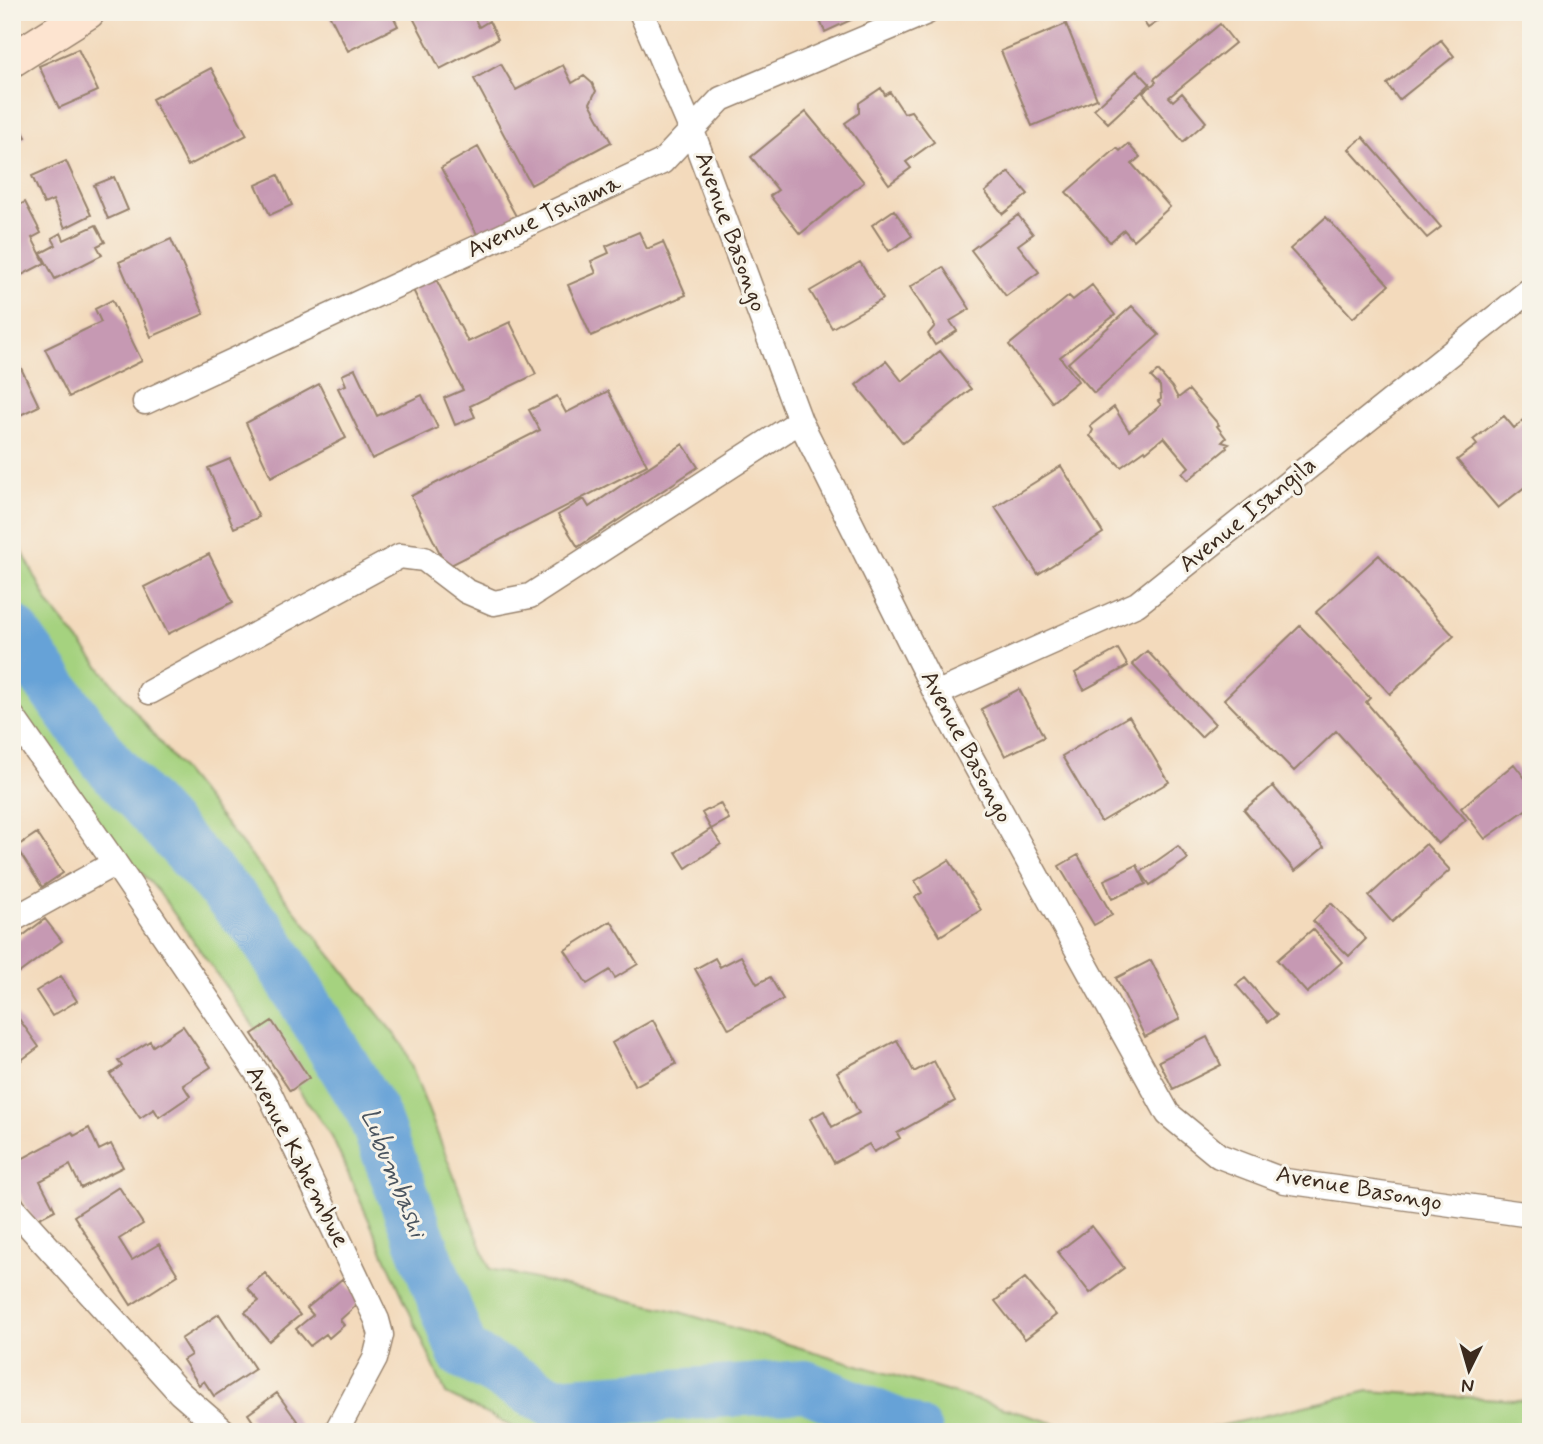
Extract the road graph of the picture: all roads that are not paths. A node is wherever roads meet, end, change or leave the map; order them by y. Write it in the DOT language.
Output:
graph roads {
  1 [pos="88,12"];
  2 [pos="641,12"];
  3 [pos="927,12"];
  4 [pos="12,60"];
  5 [pos="692,131"];
  6 [pos="1531,289"];
  7 [pos="145,402"];
  8 [pos="800,421"];
  9 [pos="150,692"];
  10 [pos="936,694"];
  11 [pos="12,716"];
  12 [pos="115,863"];
  13 [pos="12,920"];
  14 [pos="12,1207"];
  15 [pos="1531,1215"];
  16 [pos="225,1432"];
  17 [pos="336,1432"];
  1 -- 4 [label="street"];
  2 -- 5 [label="street, Avenue Basongo"];
  3 -- 5 [label="street, Avenue Tshiama"];
  5 -- 7 [label="street, Avenue Tshiama"];
  5 -- 8 [label="street, Avenue Basongo"];
  6 -- 10 [label="street, Avenue Isangila"];
  8 -- 9 [label="street"];
  8 -- 10 [label="street, Avenue Basongo"];
  10 -- 15 [label="street, Avenue Basongo"];
  11 -- 12 [label="street, Avenue Kahembwe"];
  12 -- 13 [label="street"];
  12 -- 17 [label="street, Avenue Kahembwe"];
  14 -- 16 [label="street"];
}
